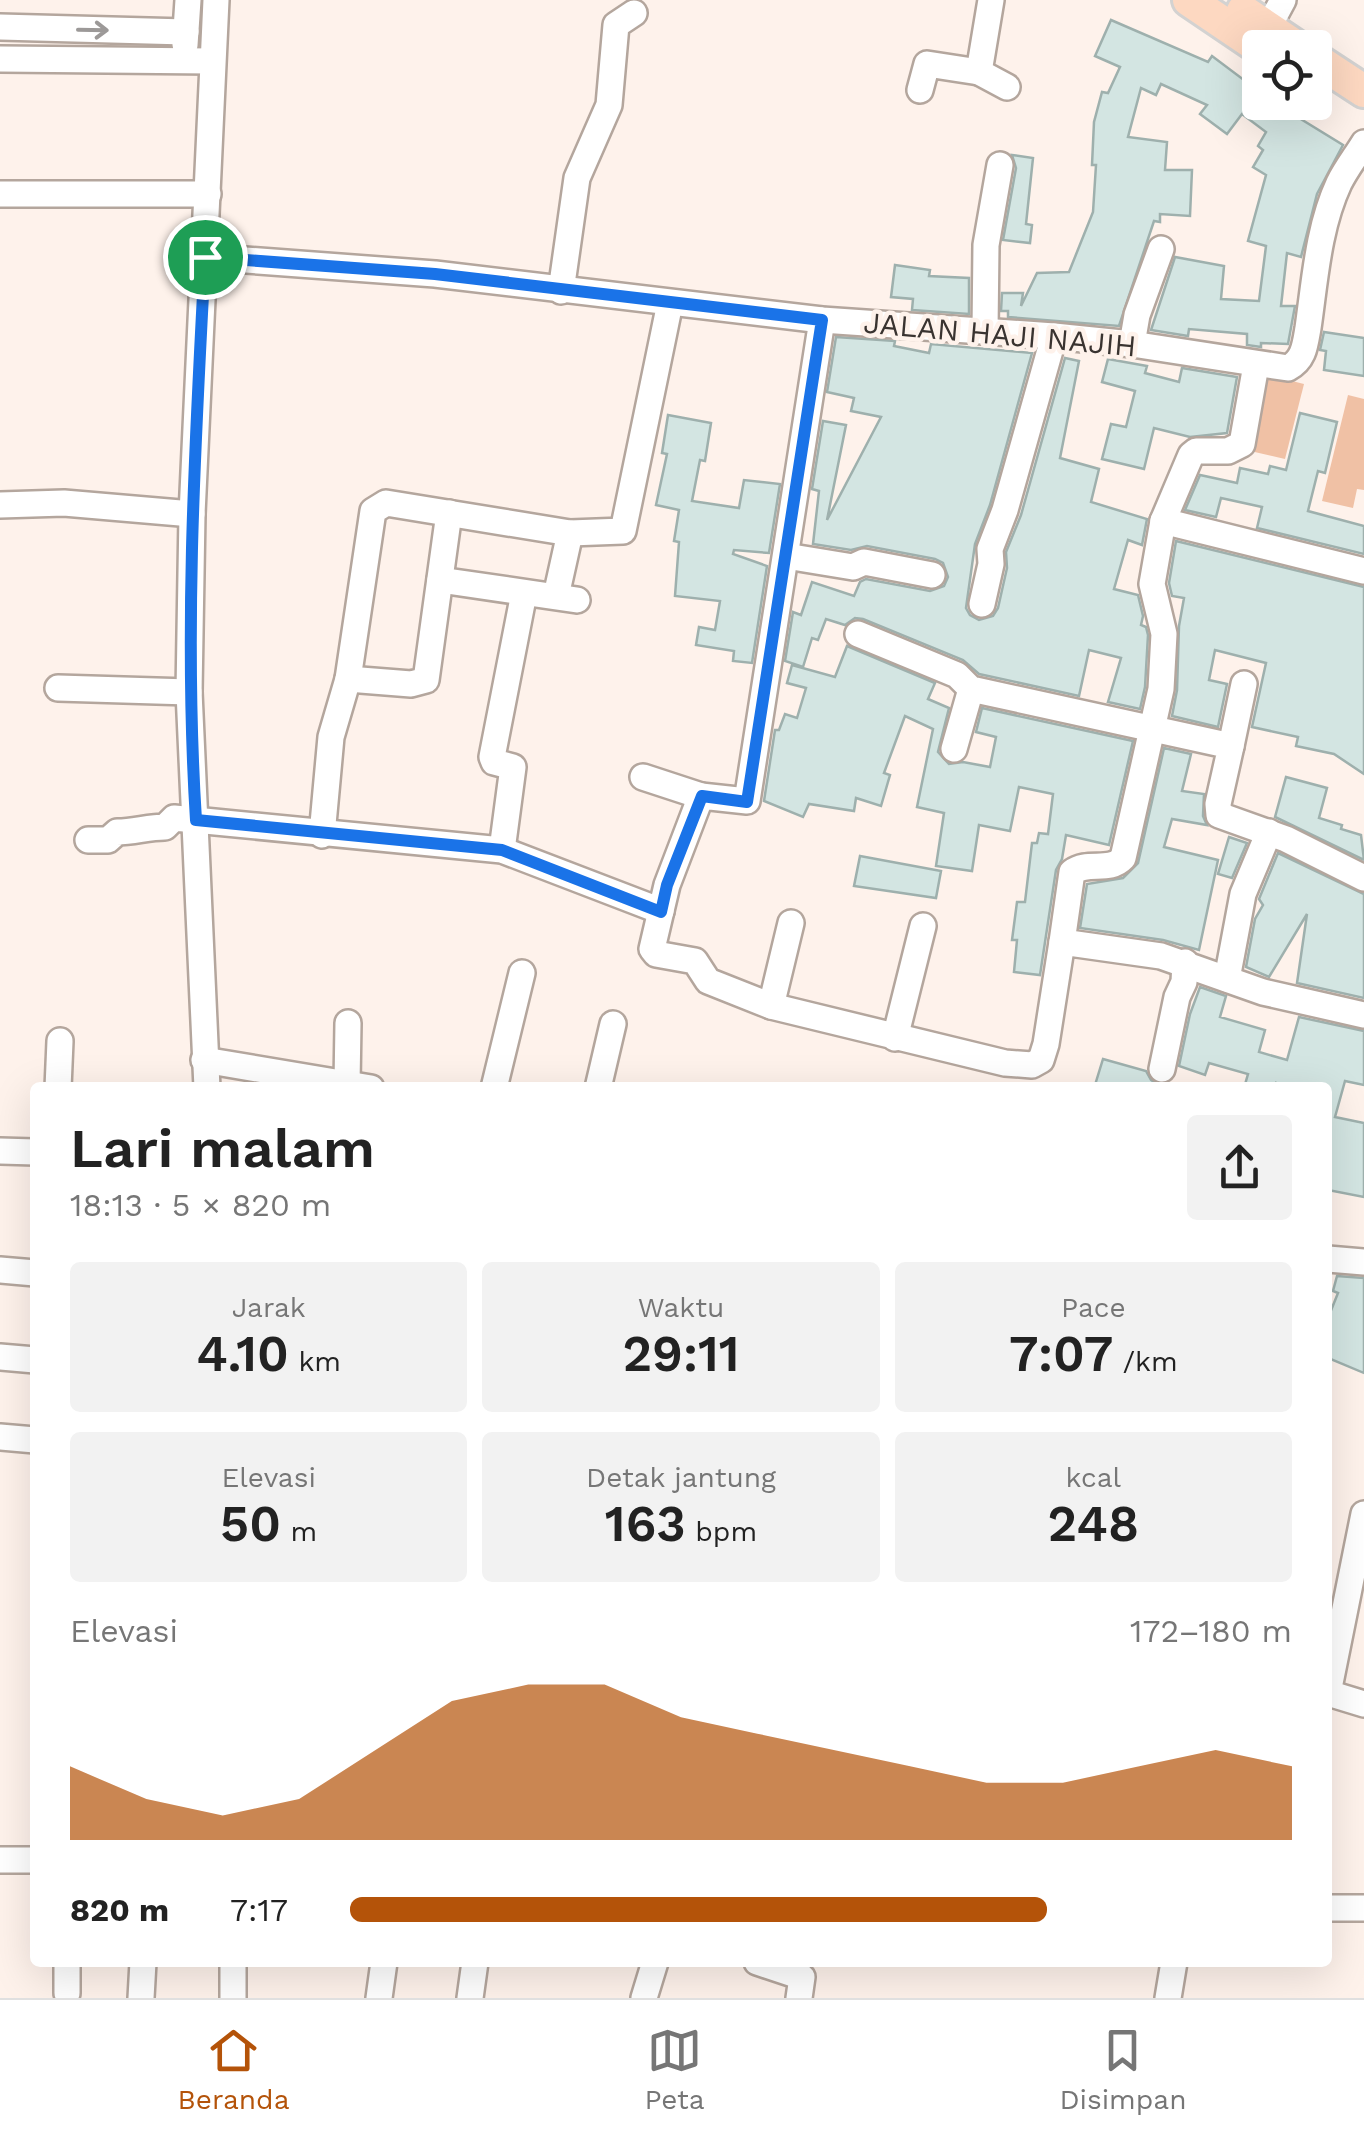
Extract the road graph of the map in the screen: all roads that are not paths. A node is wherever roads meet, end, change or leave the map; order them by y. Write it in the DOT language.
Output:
graph roads {
  1 [pos="188,0"];
  2 [pos="216,0"];
  3 [pos="991,0"];
  4 [pos="1189,0"];
  5 [pos="1227,0"];
  6 [pos="634,13"];
  7 [pos="1270,25"];
  8 [pos="0,28"];
  9 [pos="186,32"];
  10 [pos="0,58"];
  11 [pos="185,60"];
  12 [pos="212,61"];
  13 [pos="1332,70"];
  14 [pos="979,72"];
  15 [pos="1007,87"];
  16 [pos="920,90"];
  17 [pos="1364,91"];
  18 [pos="1332,95"];
  19 [pos="1364,115"];
  20 [pos="1364,143"];
  21 [pos="1000,166"];
  22 [pos="0,194"];
  23 [pos="208,194"];
  24 [pos="1161,249"];
  25 [pos="205,257"];
  26 [pos="562,291"];
  27 [pos="670,304"];
  28 [pos="822,320"];
  29 [pos="985,331"];
  30 [pos="1054,336"];
  31 [pos="1132,344"];
  32 [pos="1256,364"];
  33 [pos="0,505"];
  34 [pos="449,512"];
  35 [pos="192,514"];
  36 [pos="1163,521"];
  37 [pos="570,532"];
  38 [pos="786,556"];
  39 [pos="1364,571"];
  40 [pos="932,575"];
  41 [pos="440,580"];
  42 [pos="524,593"];
  43 [pos="982,604"];
  44 [pos="858,634"];
  45 [pos="348,679"];
  46 [pos="1244,684"];
  47 [pos="58,688"];
  48 [pos="971,689"];
  49 [pos="189,692"];
  50 [pos="1152,731"];
  51 [pos="1231,746"];
  52 [pos="954,749"];
  53 [pos="643,776"];
  54 [pos="702,796"];
  55 [pos="196,820"];
  56 [pos="1270,832"];
  57 [pos="322,834"];
  58 [pos="88,840"];
  59 [pos="502,850"];
  60 [pos="1364,878"];
  61 [pos="661,912"];
  62 [pos="791,923"];
  63 [pos="922,926"];
  64 [pos="1062,942"];
  65 [pos="1184,962"];
  66 [pos="522,973"];
  67 [pos="1227,979"];
  68 [pos="771,1006"];
  69 [pos="1364,1015"];
  70 [pos="348,1023"];
  71 [pos="613,1024"];
  72 [pos="894,1038"];
  73 [pos="60,1041"];
  74 [pos="204,1060"];
  75 [pos="1162,1068"];
  76 [pos="58,1082"];
  77 [pos="206,1082"];
  78 [pos="335,1082"];
  79 [pos="358,1082"];
  80 [pos="495,1082"];
  81 [pos="599,1082"];
  82 [pos="0,1152"];
  83 [pos="30,1152"];
  84 [pos="0,1178"];
  85 [pos="1332,1259"];
  86 [pos="1364,1262"];
  87 [pos="0,1270"];
  88 [pos="30,1273"];
  89 [pos="0,1357"];
  90 [pos="30,1360"];
  91 [pos="0,1436"];
  92 [pos="30,1439"];
  93 [pos="1364,1514"];
  94 [pos="1332,1673"];
  95 [pos="1332,1694"];
  96 [pos="1364,1704"];
  97 [pos="0,1860"];
  98 [pos="30,1860"];
  99 [pos="1332,1908"];
  100 [pos="1364,1908"];
  101 [pos="67,1967"];
  102 [pos="143,1967"];
  103 [pos="232,1967"];
  104 [pos="383,1967"];
  105 [pos="474,1967"];
  106 [pos="653,1967"];
  107 [pos="772,1967"];
  108 [pos="1173,1967"];
  109 [pos="67,1993"];
  110 [pos="141,1998"];
  111 [pos="234,1998"];
  112 [pos="380,1998"];
  113 [pos="470,1998"];
  114 [pos="644,1998"];
  115 [pos="799,1998"];
  116 [pos="1168,1998"];
  1 -- 9 [label="street"];
  2 -- 12 [label="street"];
  3 -- 14 [label="street"];
  4 -- 7 [label="main road"];
  5 -- 7 [label="main road"];
  6 -- 26 [label="street"];
  8 -- 9 [label="street, one-way"];
  9 -- 11 [label="street"];
  10 -- 11 [label="street"];
  11 -- 12 [label="street"];
  12 -- 23 [label="street"];
  13 -- 17 [label="main road"];
  14 -- 15 [label="street"];
  14 -- 16 [label="street"];
  18 -- 19 [label="main road"];
  20 -- 32 [label="street, JALAN HAJI NAJIH"];
  21 -- 29 [label="street"];
  22 -- 23 [label="street"];
  23 -- 25 [label="street"];
  24 -- 31 [label="street"];
  25 -- 26 [label="street, JALAN HAJI NAJIH"];
  25 -- 35 [label="street"];
  26 -- 27 [label="street, JALAN HAJI NAJIH"];
  27 -- 28 [label="street, JALAN HAJI NAJIH"];
  27 -- 37 [label="street"];
  28 -- 29 [label="street, JALAN HAJI NAJIH"];
  28 -- 38 [label="street"];
  29 -- 30 [label="street, JALAN HAJI NAJIH"];
  30 -- 31 [label="street, JALAN HAJI NAJIH"];
  30 -- 43 [label="street"];
  31 -- 32 [label="street, JALAN HAJI NAJIH"];
  32 -- 36 [label="street"];
  33 -- 35 [label="street"];
  34 -- 37 [label="street"];
  34 -- 41 [label="street"];
  34 -- 45 [label="street"];
  35 -- 49 [label="street"];
  36 -- 39 [label="street"];
  36 -- 50 [label="street"];
  37 -- 42 [label="street"];
  38 -- 40 [label="street"];
  38 -- 54 [label="street"];
  41 -- 42 [label="street"];
  41 -- 45 [label="street"];
  42 -- 59 [label="street"];
  44 -- 48 [label="street"];
  45 -- 57 [label="street"];
  46 -- 51 [label="street"];
  47 -- 49 [label="street"];
  48 -- 50 [label="street"];
  48 -- 52 [label="street"];
  49 -- 55 [label="street"];
  50 -- 51 [label="street"];
  50 -- 64 [label="street"];
  51 -- 56 [label="street"];
  53 -- 54 [label="street"];
  54 -- 61 [label="street"];
  55 -- 57 [label="street"];
  55 -- 58 [label="street"];
  55 -- 74 [label="street"];
  56 -- 60 [label="street"];
  56 -- 67 [label="street"];
  57 -- 59 [label="street"];
  59 -- 61 [label="street"];
  61 -- 68 [label="street"];
  62 -- 68 [label="street"];
  63 -- 72 [label="street"];
  64 -- 65 [label="street"];
  64 -- 72 [label="street"];
  65 -- 67 [label="street"];
  65 -- 75 [label="street"];
  66 -- 80 [label="street"];
  67 -- 69 [label="street"];
  68 -- 72 [label="street"];
  70 -- 79 [label="street"];
  71 -- 81 [label="street"];
  73 -- 76 [label="street"];
  74 -- 77 [label="street"];
  74 -- 78 [label="street"];
  82 -- 83 [label="street"];
  82 -- 84 [label="street"];
  85 -- 86 [label="street"];
  87 -- 88 [label="street"];
  89 -- 90 [label="street"];
  91 -- 92 [label="street"];
  93 -- 94 [label="street"];
  95 -- 96 [label="street"];
  97 -- 98 [label="street"];
  99 -- 100 [label="street"];
  101 -- 109 [label="street"];
  102 -- 110 [label="street"];
  103 -- 111 [label="street"];
  104 -- 112 [label="street"];
  105 -- 113 [label="street"];
  106 -- 114 [label="street"];
  107 -- 115 [label="street"];
  108 -- 116 [label="street"];
}
